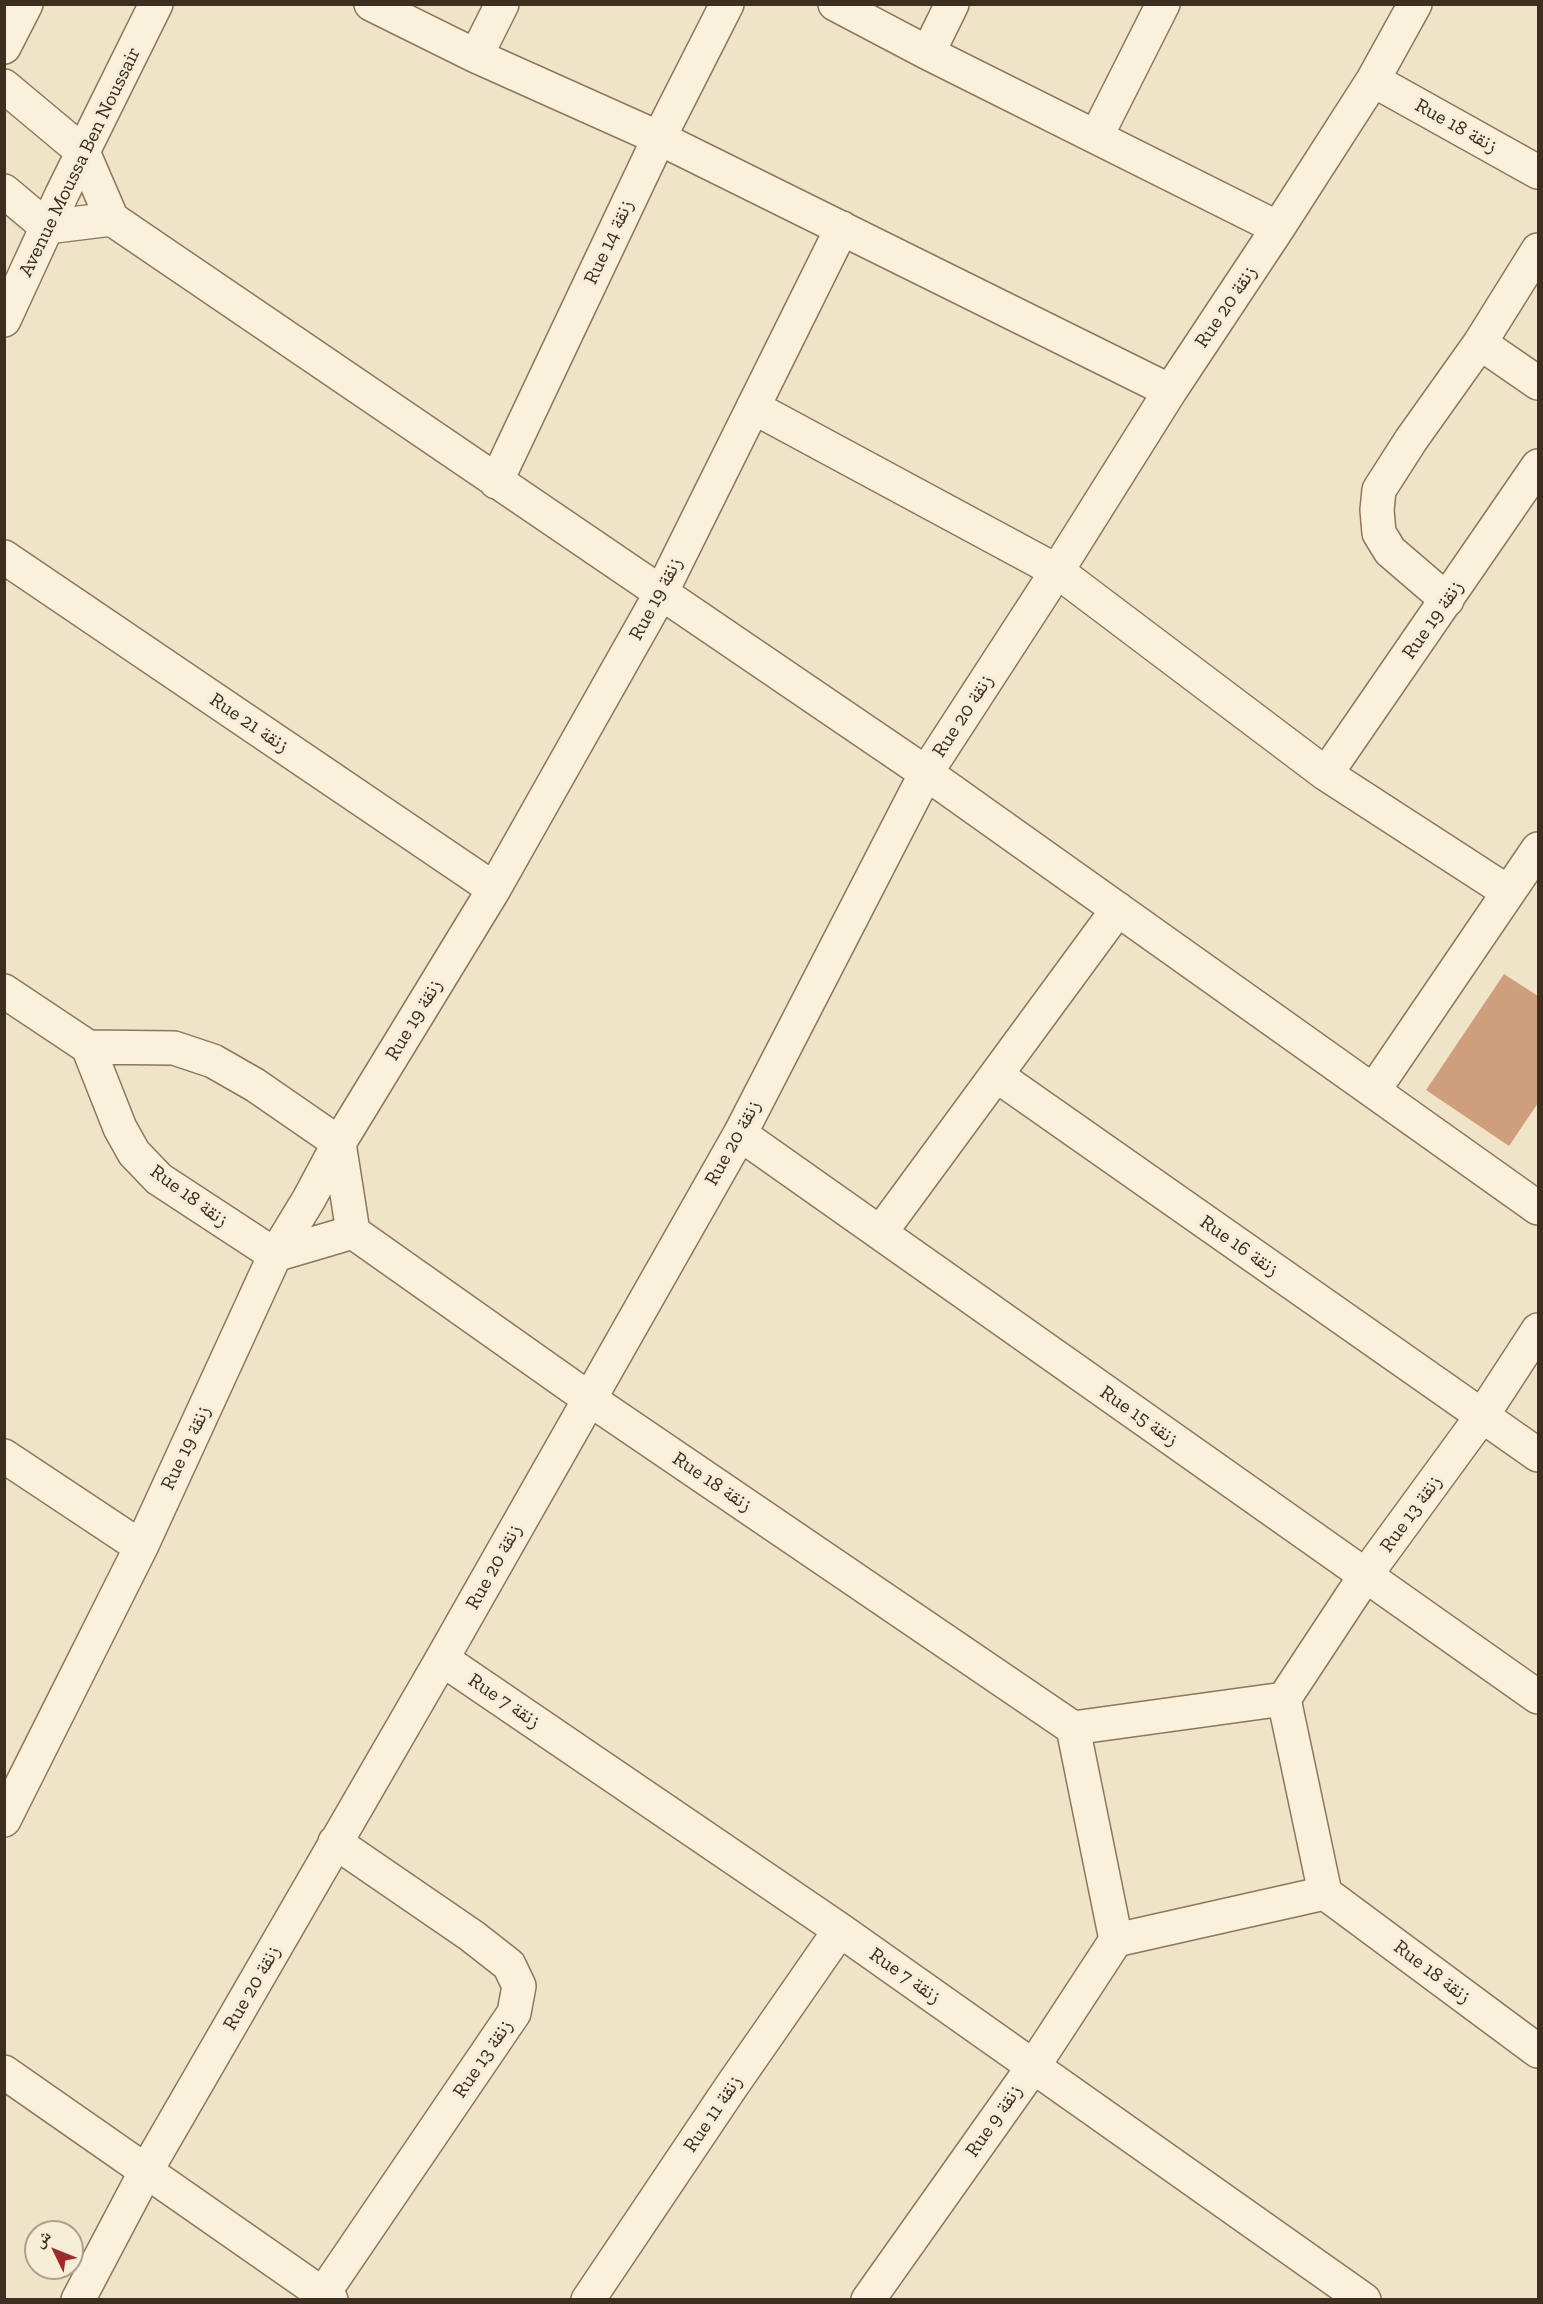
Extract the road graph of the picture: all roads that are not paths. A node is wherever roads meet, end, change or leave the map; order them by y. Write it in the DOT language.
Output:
graph roads {
  1 [pos="26,4"];
  2 [pos="156,4"];
  3 [pos="371,4"];
  4 [pos="502,4"];
  5 [pos="727,4"];
  6 [pos="835,4"];
  7 [pos="952,4"];
  8 [pos="1163,4"];
  9 [pos="1415,4"];
  10 [pos="4,47"];
  11 [pos="928,54"];
  12 [pos="476,56"];
  13 [pos="1373,80"];
  14 [pos="4,86"];
  15 [pos="1096,137"];
  16 [pos="659,138"];
  17 [pos="83,152"];
  18 [pos="1539,172"];
  19 [pos="4,191"];
  20 [pos="112,219"];
  21 [pos="47,227"];
  22 [pos="842,228"];
  23 [pos="1278,228"];
  24 [pos="1539,250"];
  25 [pos="4,320"];
  26 [pos="1480,343"];
  27 [pos="1539,383"];
  28 [pos="1170,391"];
  29 [pos="753,407"];
  30 [pos="1539,466"];
  31 [pos="496,482"];
  32 [pos="4,557"];
  33 [pos="1057,571"];
  34 [pos="661,593"];
  35 [pos="1447,600"];
  36 [pos="926,773"];
  37 [pos="1326,774"];
  38 [pos="1539,849"];
  39 [pos="494,889"];
  40 [pos="1508,892"];
  41 [pos="1118,909"];
  42 [pos="4,991"];
  43 [pos="88,1047"];
  44 [pos="996,1075"];
  45 [pos="1374,1090"];
  46 [pos="740,1134"];
  47 [pos="339,1143"];
  48 [pos="1539,1208"];
  49 [pos="353,1232"];
  50 [pos="880,1233"];
  51 [pos="275,1255"];
  52 [pos="1539,1330"];
  53 [pos="588,1398"];
  54 [pos="1482,1416"];
  55 [pos="1539,1455"];
  56 [pos="4,1456"];
  57 [pos="141,1547"];
  58 [pos="1365,1576"];
  59 [pos="442,1659"];
  60 [pos="1539,1696"];
  61 [pos="1284,1699"];
  62 [pos="1073,1728"];
  63 [pos="4,1820"];
  64 [pos="335,1842"];
  65 [pos="1325,1893"];
  66 [pos="840,1930"];
  67 [pos="1116,1940"];
  68 [pos="1539,2051"];
  69 [pos="1033,2067"];
  70 [pos="4,2072"];
  71 [pos="146,2171"];
  72 [pos="327,2297"];
  73 [pos="78,2300"];
  74 [pos="588,2300"];
  75 [pos="868,2300"];
  76 [pos="1364,2300"];
  1 -- 10 [label="street"];
  2 -- 17 [label="street, Avenue Moussa Ben Noussair"];
  3 -- 12 [label="street"];
  4 -- 12 [label="street"];
  5 -- 16 [label="street, Rue 14 زنقة"];
  6 -- 11 [label="street"];
  7 -- 11 [label="street"];
  8 -- 15 [label="street"];
  9 -- 13 [label="street, Rue 20 زنقة"];
  11 -- 15 [label="street"];
  12 -- 16 [label="street"];
  13 -- 18 [label="street, Rue 18 زنقة"];
  13 -- 23 [label="street, Rue 20 زنقة"];
  14 -- 17 [label="street"];
  15 -- 23 [label="street"];
  16 -- 22 [label="street"];
  16 -- 31 [label="street, Rue 14 زنقة"];
  17 -- 20 [label="street"];
  17 -- 21 [label="street, Avenue Moussa Ben Noussair"];
  19 -- 21 [label="street"];
  20 -- 21 [label="street"];
  20 -- 31 [label="street"];
  21 -- 25 [label="street, Avenue Moussa Ben Noussair"];
  22 -- 28 [label="street"];
  22 -- 29 [label="street, Rue 19 زنقة"];
  23 -- 28 [label="street, Rue 20 زنقة"];
  24 -- 26 [label="street"];
  26 -- 27 [label="street"];
  26 -- 35 [label="street"];
  28 -- 33 [label="street, Rue 20 زنقة"];
  29 -- 33 [label="street"];
  29 -- 34 [label="street, Rue 19 زنقة"];
  30 -- 35 [label="street, Rue 19 زنقة"];
  31 -- 34 [label="street"];
  32 -- 39 [label="street, Rue 21 زنقة"];
  33 -- 36 [label="street, Rue 20 زنقة"];
  33 -- 37 [label="street"];
  34 -- 36 [label="street"];
  34 -- 39 [label="street, Rue 19 زنقة"];
  35 -- 37 [label="street, Rue 19 زنقة"];
  36 -- 41 [label="street"];
  36 -- 46 [label="street, Rue 20 زنقة"];
  37 -- 40 [label="street"];
  38 -- 40 [label="street"];
  39 -- 47 [label="street, Rue 19 زنقة"];
  40 -- 45 [label="street"];
  41 -- 44 [label="street"];
  41 -- 45 [label="street"];
  42 -- 43 [label="street"];
  43 -- 47 [label="street"];
  43 -- 51 [label="street, Rue 18 زنقة"];
  44 -- 50 [label="street"];
  44 -- 54 [label="street, Rue 16 زنقة"];
  45 -- 48 [label="street"];
  46 -- 50 [label="street, Rue 15 زنقة"];
  46 -- 53 [label="street, Rue 20 زنقة"];
  47 -- 49 [label="street"];
  47 -- 51 [label="street, Rue 19 زنقة"];
  49 -- 51 [label="street"];
  49 -- 53 [label="street, Rue 18 زنقة"];
  50 -- 58 [label="street, Rue 15 زنقة"];
  51 -- 57 [label="street, Rue 19 زنقة"];
  52 -- 54 [label="street, Rue 13 زنقة"];
  53 -- 59 [label="street, Rue 20 زنقة"];
  53 -- 62 [label="street, Rue 18 زنقة"];
  54 -- 55 [label="street, Rue 16 زنقة"];
  54 -- 58 [label="street, Rue 13 زنقة"];
  56 -- 57 [label="street"];
  57 -- 63 [label="street, Rue 19 زنقة"];
  58 -- 60 [label="street, Rue 15 زنقة"];
  58 -- 61 [label="street, Rue 13 زنقة"];
  59 -- 64 [label="street, Rue 20 زنقة"];
  59 -- 66 [label="street, Rue 7 زنقة"];
  61 -- 62 [label="street"];
  61 -- 65 [label="street"];
  62 -- 67 [label="street"];
  64 -- 71 [label="street, Rue 20 زنقة"];
  64 -- 72 [label="street, Rue 13 زنقة"];
  65 -- 67 [label="street"];
  65 -- 68 [label="street, Rue 18 زنقة"];
  66 -- 69 [label="street, Rue 7 زنقة"];
  66 -- 74 [label="street, Rue 11 زنقة"];
  67 -- 69 [label="street, Rue 9 زنقة"];
  69 -- 75 [label="street, Rue 9 زنقة"];
  69 -- 76 [label="street, Rue 7 زنقة"];
  70 -- 71 [label="street"];
  71 -- 72 [label="street"];
  71 -- 73 [label="street, Rue 20 زنقة"];
}
